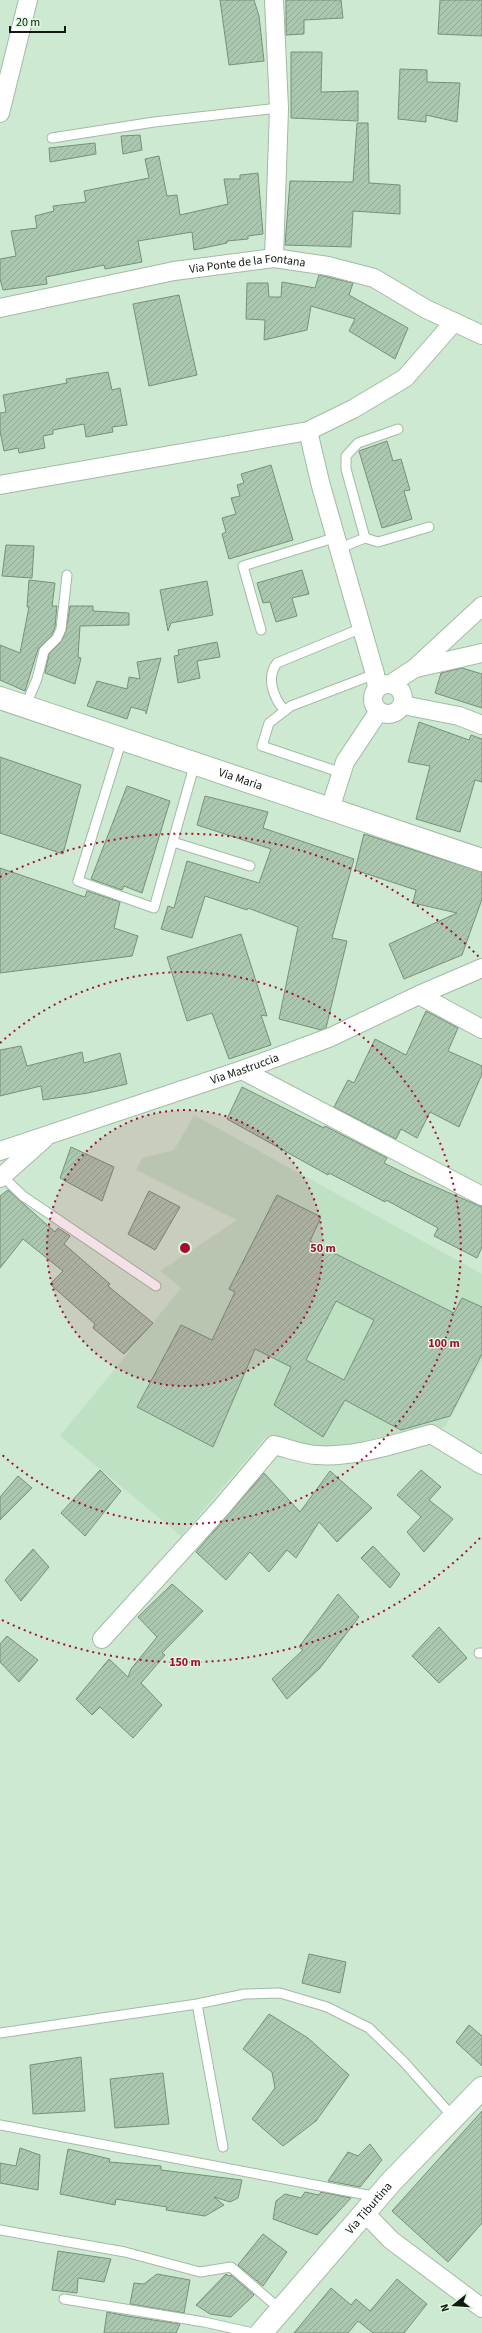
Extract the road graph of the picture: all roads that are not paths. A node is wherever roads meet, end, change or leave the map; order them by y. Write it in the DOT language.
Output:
graph roads {
  1 [pos="28,0"];
  2 [pos="274,0"];
  3 [pos="279,108"];
  4 [pos="0,113"];
  5 [pos="52,138"];
  6 [pos="274,258"];
  7 [pos="0,308"];
  8 [pos="454,322"];
  9 [pos="482,335"];
  10 [pos="398,429"];
  11 [pos="308,431"];
  12 [pos="0,484"];
  13 [pos="429,527"];
  14 [pos="365,538"];
  15 [pos="338,542"];
  16 [pos="67,575"];
  17 [pos="482,606"];
  18 [pos="362,628"];
  19 [pos="261,630"];
  20 [pos="482,653"];
  21 [pos="415,668"];
  22 [pos="381,682"];
  23 [pos="0,698"];
  24 [pos="403,705"];
  25 [pos="25,707"];
  26 [pos="285,710"];
  27 [pos="379,711"];
  28 [pos="482,725"];
  29 [pos="122,739"];
  30 [pos="195,763"];
  31 [pos="342,773"];
  32 [pos="330,808"];
  33 [pos="172,842"];
  34 [pos="482,860"];
  35 [pos="250,866"];
  36 [pos="482,968"];
  37 [pos="419,995"];
  38 [pos="482,1029"];
  39 [pos="242,1070"];
  40 [pos="49,1134"];
  41 [pos="0,1151"];
  42 [pos="1,1177"];
  43 [pos="482,1196"];
  44 [pos="156,1286"];
  45 [pos="482,1465"];
  46 [pos="102,1639"];
  47 [pos="197,2004"];
  48 [pos="0,2033"];
  49 [pos="482,2088"];
  50 [pos="453,2117"];
  51 [pos="0,2125"];
  52 [pos="223,2147"];
  53 [pos="372,2205"];
  54 [pos="0,2230"];
  55 [pos="64,2299"];
  56 [pos="482,2308"];
  57 [pos="282,2310"];
  58 [pos="253,2333"];
  59 [pos="262,2333"];
  1 -- 4 [label="street"];
  2 -- 3 [label="street"];
  3 -- 5 [label="lane"];
  3 -- 6 [label="street"];
  6 -- 7 [label="street, Via Ponte de la Fontana"];
  6 -- 8 [label="street, Via Ponte de la Fontana"];
  8 -- 9 [label="street, Via Ponte de la Fontana"];
  8 -- 11 [label="street"];
  10 -- 14 [label="lane"];
  11 -- 12 [label="street"];
  11 -- 15 [label="street"];
  13 -- 14 [label="lane"];
  14 -- 15 [label="lane"];
  15 -- 18 [label="street"];
  15 -- 19 [label="lane"];
  16 -- 25 [label="lane"];
  17 -- 21 [label="street"];
  18 -- 22 [label="street"];
  18 -- 26 [label="lane"];
  20 -- 21 [label="street"];
  21 -- 22 [label="street"];
  22 -- 24 [label="street"];
  22 -- 26 [label="lane"];
  22 -- 27 [label="street"];
  23 -- 25 [label="street, Via Maria"];
  24 -- 27 [label="street"];
  24 -- 28 [label="street"];
  25 -- 29 [label="street, Via Maria"];
  26 -- 31 [label="lane"];
  27 -- 31 [label="street"];
  29 -- 30 [label="street, Via Maria"];
  29 -- 33 [label="lane"];
  30 -- 32 [label="street, Via Maria"];
  30 -- 33 [label="lane"];
  31 -- 32 [label="street"];
  32 -- 34 [label="street, Via Maria"];
  33 -- 35 [label="lane"];
  36 -- 37 [label="street, Via Mastruccia"];
  37 -- 38 [label="street"];
  37 -- 39 [label="street, Via Mastruccia"];
  39 -- 40 [label="street, Via Mastruccia"];
  39 -- 43 [label="street"];
  40 -- 41 [label="street, Via Mastruccia"];
  40 -- 42 [label="street"];
  42 -- 44 [label="lane"];
  45 -- 46 [label="street"];
  47 -- 48 [label="lane"];
  47 -- 50 [label="lane"];
  47 -- 52 [label="lane"];
  49 -- 50 [label="street, Via Tiburtina"];
  50 -- 53 [label="street, Via Tiburtina"];
  51 -- 53 [label="lane"];
  53 -- 56 [label="street"];
  53 -- 57 [label="street, Via Tiburtina"];
  54 -- 57 [label="lane"];
  55 -- 58 [label="lane"];
  57 -- 59 [label="street, Via Tiburtina"];
}
